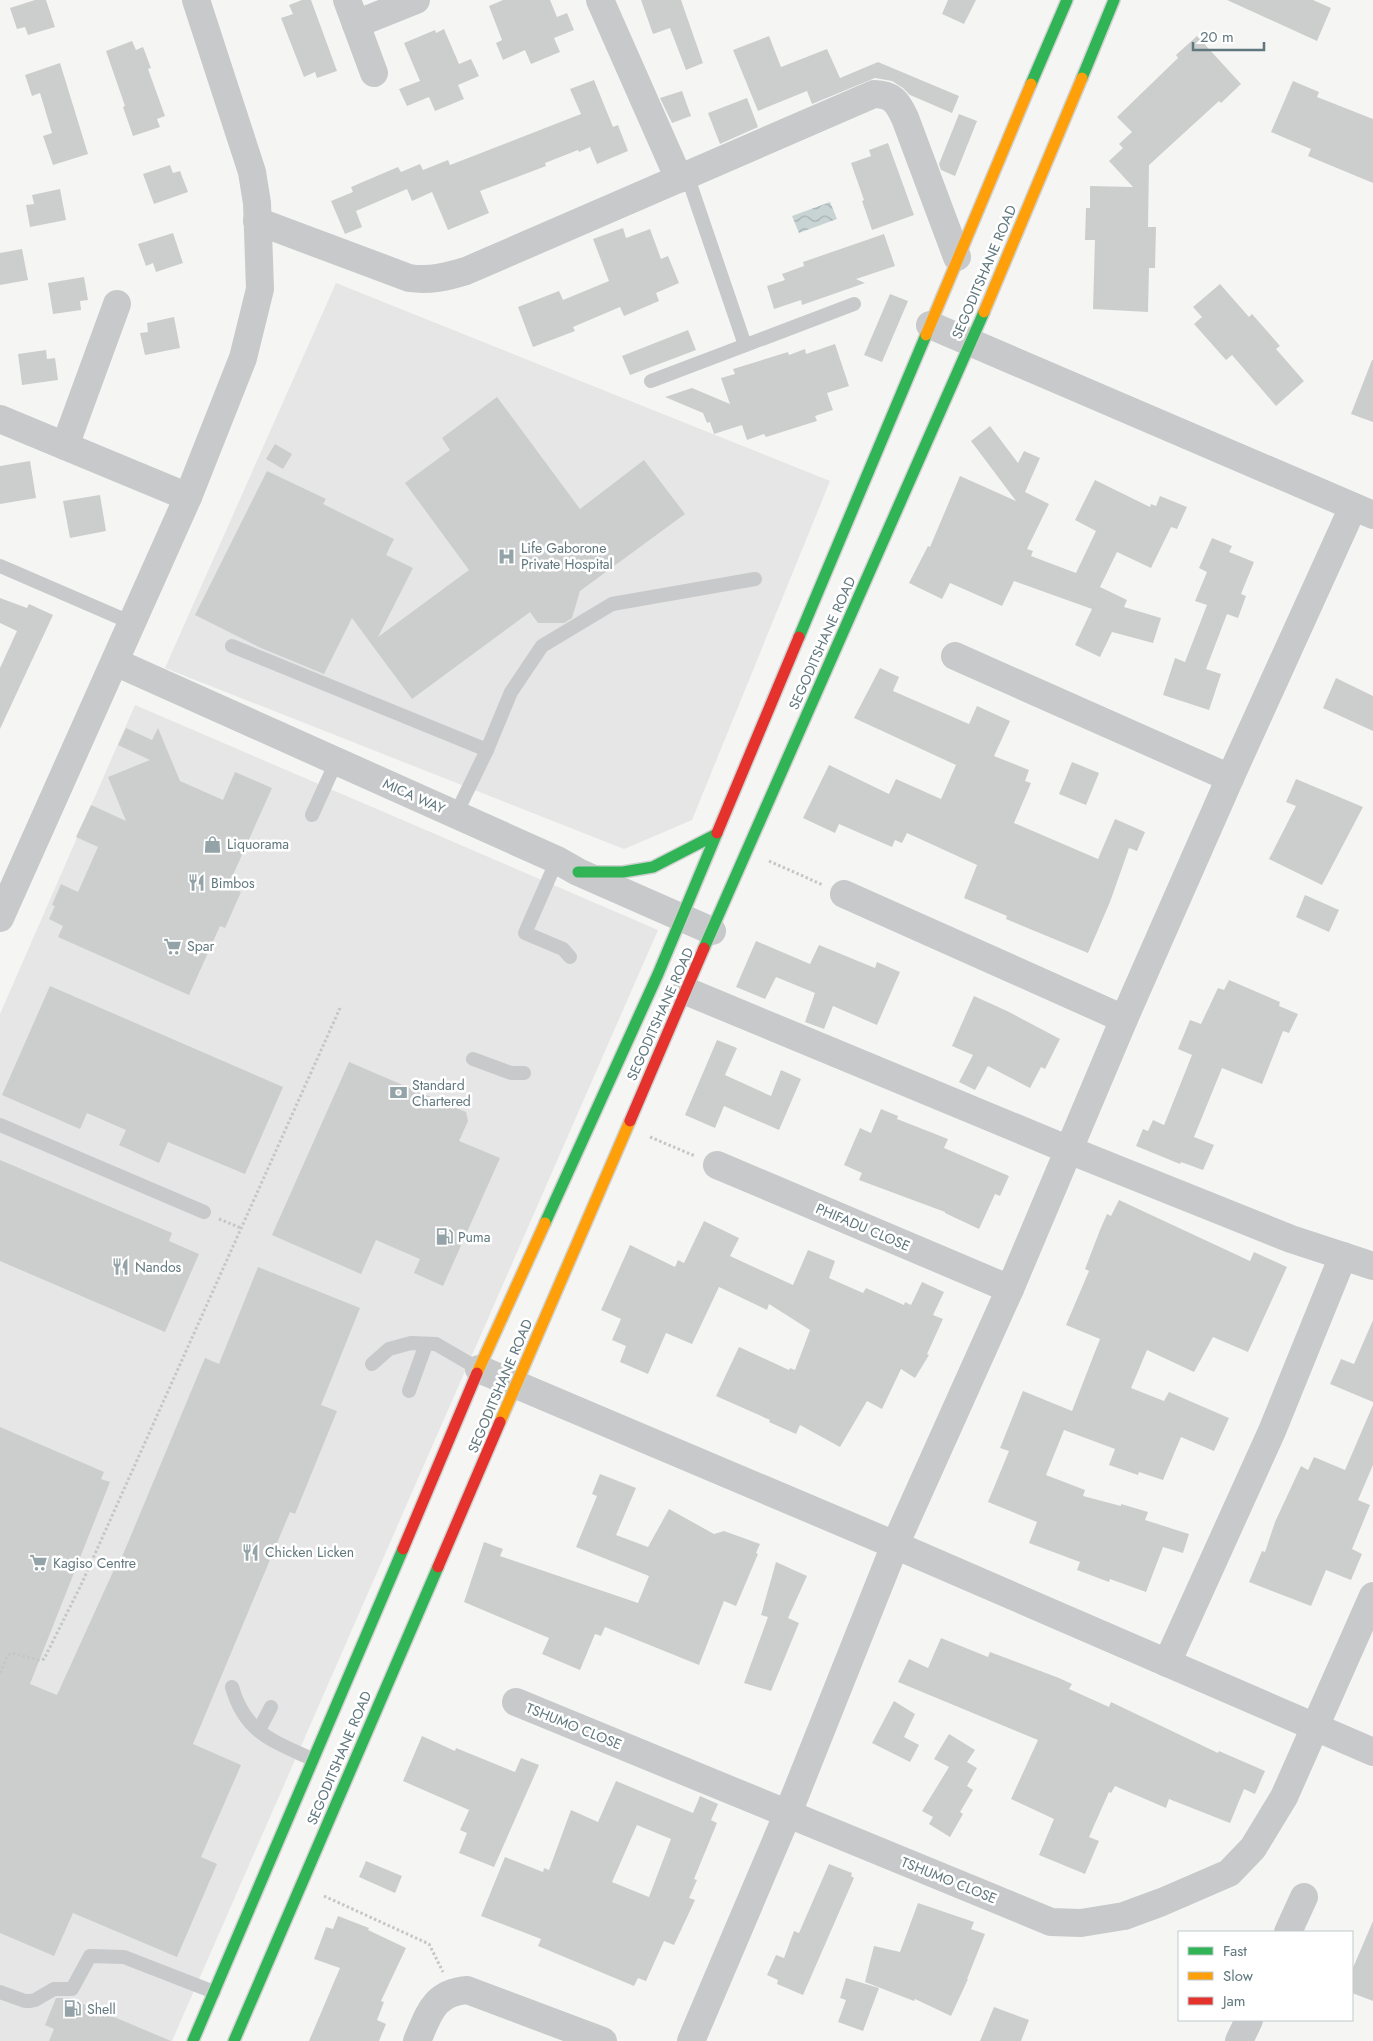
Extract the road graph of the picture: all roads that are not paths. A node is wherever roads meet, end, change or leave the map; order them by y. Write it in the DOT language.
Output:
graph roads {
  1 [pos="196,0"];
  2 [pos="416,0"];
  3 [pos="600,0"];
  4 [pos="1067,0"];
  5 [pos="1114,0"];
  6 [pos="352,12"];
  7 [pos="374,73"];
  8 [pos="683,177"];
  9 [pos="257,221"];
  10 [pos="957,257"];
  11 [pos="117,304"];
  12 [pos="854,304"];
  13 [pos="930,325"];
  14 [pos="971,343"];
  15 [pos="745,345"];
  16 [pos="651,381"];
  17 [pos="0,419"];
  18 [pos="64,446"];
  19 [pos="188,497"];
  20 [pos="1363,511"];
  21 [pos="0,566"];
  22 [pos="755,579"];
  23 [pos="132,623"];
  24 [pos="232,646"];
  25 [pos="955,656"];
  26 [pos="115,662"];
  27 [pos="487,750"];
  28 [pos="336,762"];
  29 [pos="1230,778"];
  30 [pos="456,814"];
  31 [pos="312,815"];
  32 [pos="715,835"];
  33 [pos="568,866"];
  34 [pos="844,894"];
  35 [pos="0,918"];
  36 [pos="680,918"];
  37 [pos="712,931"];
  38 [pos="570,957"];
  39 [pos="686,991"];
  40 [pos="1124,1019"];
  41 [pos="472,1059"];
  42 [pos="524,1073"];
  43 [pos="0,1125"];
  44 [pos="1069,1150"];
  45 [pos="717,1165"];
  46 [pos="204,1212"];
  47 [pos="1343,1256"];
  48 [pos="1373,1266"];
  49 [pos="1010,1289"];
  50 [pos="426,1344"];
  51 [pos="372,1364"];
  52 [pos="479,1369"];
  53 [pos="518,1385"];
  54 [pos="409,1391"];
  55 [pos="895,1545"];
  56 [pos="1373,1596"];
  57 [pos="1167,1663"];
  58 [pos="232,1687"];
  59 [pos="516,1702"];
  60 [pos="271,1707"];
  61 [pos="1316,1727"];
  62 [pos="258,1730"];
  63 [pos="1373,1752"];
  64 [pos="312,1759"];
  65 [pos="788,1813"];
  66 [pos="1304,1897"];
  67 [pos="1288,1931"];
  68 [pos="0,1992"];
  69 [pos="214,1992"];
  70 [pos="1249,2021"];
  71 [pos="193,2041"];
  72 [pos="234,2041"];
  73 [pos="417,2041"];
  74 [pos="603,2041"];
  75 [pos="691,2041"];
  76 [pos="1239,2041"];
  1 -- 9 [label="street"];
  2 -- 6 [label="street"];
  3 -- 8 [label="street"];
  4 -- 10 [label="main road, SEGODITSHANE ROAD"];
  5 -- 14 [label="main road, SEGODITSHANE ROAD"];
  6 -- 7 [label="street"];
  8 -- 9 [label="street"];
  8 -- 10 [label="street"];
  8 -- 15 [label="lane"];
  9 -- 19 [label="street"];
  10 -- 13 [label="main road, SEGODITSHANE ROAD"];
  11 -- 18 [label="street"];
  12 -- 15 [label="lane"];
  13 -- 14 [label="street"];
  13 -- 32 [label="main road, SEGODITSHANE ROAD"];
  14 -- 20 [label="street"];
  14 -- 37 [label="main road, SEGODITSHANE ROAD"];
  15 -- 16 [label="lane"];
  17 -- 18 [label="street"];
  18 -- 19 [label="street"];
  19 -- 23 [label="street"];
  20 -- 29 [label="street"];
  21 -- 23 [label="lane"];
  22 -- 27 [label="lane"];
  23 -- 26 [label="street"];
  24 -- 27 [label="lane"];
  25 -- 29 [label="street"];
  26 -- 28 [label="street, MICA WAY"];
  26 -- 35 [label="street"];
  27 -- 30 [label="lane"];
  28 -- 30 [label="street, MICA WAY"];
  28 -- 31 [label="lane"];
  29 -- 40 [label="street"];
  30 -- 33 [label="street, MICA WAY"];
  32 -- 33 [label="main road"];
  32 -- 36 [label="main road, SEGODITSHANE ROAD"];
  33 -- 36 [label="street, MICA WAY"];
  33 -- 38 [label="lane"];
  34 -- 40 [label="street"];
  36 -- 37 [label="street, MICA WAY"];
  36 -- 52 [label="main road, SEGODITSHANE ROAD"];
  37 -- 39 [label="main road, SEGODITSHANE ROAD"];
  39 -- 44 [label="street"];
  39 -- 53 [label="main road, SEGODITSHANE ROAD"];
  40 -- 44 [label="street"];
  41 -- 42 [label="lane"];
  43 -- 46 [label="lane"];
  44 -- 47 [label="street"];
  44 -- 49 [label="street"];
  45 -- 49 [label="street, PHIFADU CLOSE"];
  47 -- 48 [label="street"];
  47 -- 57 [label="street"];
  49 -- 55 [label="street"];
  50 -- 51 [label="lane"];
  50 -- 52 [label="lane"];
  50 -- 54 [label="lane"];
  52 -- 53 [label="street"];
  52 -- 64 [label="main road, SEGODITSHANE ROAD"];
  53 -- 55 [label="street"];
  53 -- 72 [label="main road, SEGODITSHANE ROAD"];
  55 -- 57 [label="street"];
  55 -- 65 [label="street"];
  56 -- 61 [label="street, TSHUMO CLOSE"];
  57 -- 61 [label="street"];
  58 -- 62 [label="lane"];
  59 -- 65 [label="street, TSHUMO CLOSE"];
  60 -- 62 [label="lane"];
  61 -- 63 [label="street"];
  61 -- 65 [label="street, TSHUMO CLOSE"];
  62 -- 64 [label="lane"];
  64 -- 69 [label="main road, SEGODITSHANE ROAD"];
  65 -- 75 [label="street"];
  66 -- 67 [label="street"];
  68 -- 69 [label="lane"];
  69 -- 71 [label="main road, SEGODITSHANE ROAD"];
  70 -- 76 [label="street"];
  73 -- 74 [label="street"];
}
